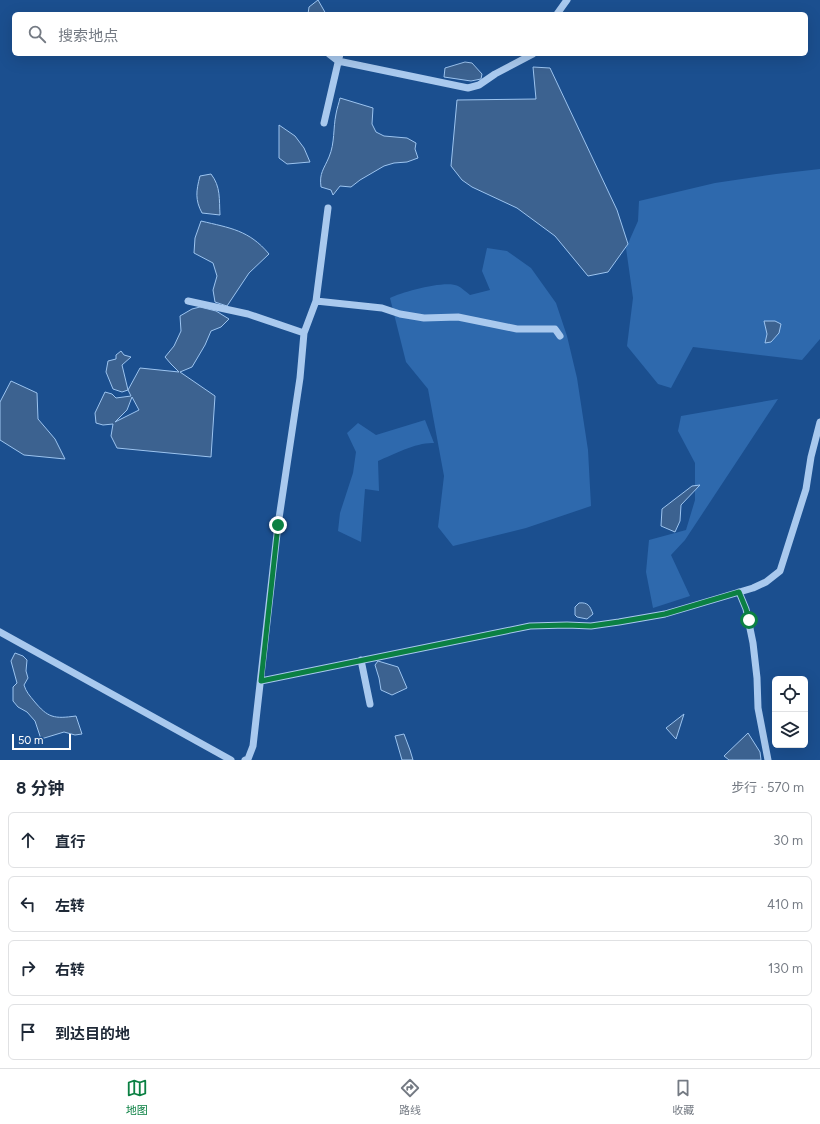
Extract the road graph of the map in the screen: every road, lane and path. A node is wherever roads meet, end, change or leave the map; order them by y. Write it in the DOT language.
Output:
graph roads {
  1 [pos="567,0"];
  2 [pos="559,12"];
  3 [pos="529,56"];
  4 [pos="339,57"];
  5 [pos="324,123"];
  6 [pos="328,208"];
  7 [pos="316,300"];
  8 [pos="188,301"];
  9 [pos="304,333"];
  10 [pos="560,336"];
  11 [pos="820,422"];
  12 [pos="739,592"];
  13 [pos="0,632"];
  14 [pos="361,660"];
  15 [pos="261,681"];
  16 [pos="370,704"];
  17 [pos="231,760"];
  18 [pos="245,760"];
  19 [pos="768,760"];
  1 -- 2 [label="street"];
  3 -- 4 [label="street"];
  4 -- 5 [label="street"];
  6 -- 7 [label="street"];
  7 -- 9 [label="street"];
  7 -- 10 [label="street"];
  8 -- 9 [label="street"];
  9 -- 15 [label="street"];
  11 -- 12 [label="street"];
  12 -- 14 [label="street"];
  12 -- 19 [label="street"];
  13 -- 17 [label="street"];
  14 -- 15 [label="street"];
  14 -- 16 [label="street"];
  15 -- 18 [label="street"];
}
